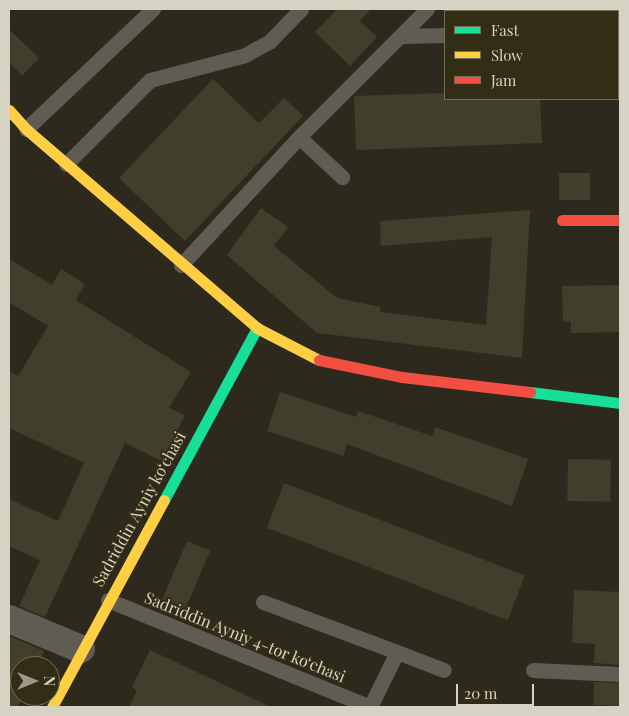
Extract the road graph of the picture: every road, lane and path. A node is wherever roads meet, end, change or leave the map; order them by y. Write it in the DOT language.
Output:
graph roads {
  1 [pos="153,9"];
  2 [pos="301,9"];
  3 [pos="427,9"];
  4 [pos="444,35"];
  5 [pos="403,36"];
  6 [pos="9,110"];
  7 [pos="26,129"];
  8 [pos="299,137"];
  9 [pos="66,164"];
  10 [pos="342,176"];
  11 [pos="562,220"];
  12 [pos="620,220"];
  13 [pos="181,265"];
  14 [pos="257,328"];
  15 [pos="620,404"];
  16 [pos="108,600"];
  17 [pos="263,602"];
  18 [pos="9,619"];
  19 [pos="81,648"];
  20 [pos="398,652"];
  21 [pos="444,670"];
  22 [pos="533,670"];
  23 [pos="620,674"];
  24 [pos="52,707"];
  25 [pos="370,707"];
  1 -- 7 [label="lane"];
  2 -- 9 [label="lane"];
  3 -- 5 [label="lane"];
  4 -- 5 [label="lane"];
  5 -- 8 [label="lane"];
  6 -- 7 [label="street"];
  7 -- 9 [label="street"];
  8 -- 10 [label="lane"];
  8 -- 13 [label="lane"];
  9 -- 13 [label="street"];
  11 -- 12 [label="street"];
  13 -- 14 [label="street"];
  14 -- 15 [label="street"];
  14 -- 16 [label="street, Sadriddin Ayniy koʻchasi"];
  16 -- 19 [label="street, Sadriddin Ayniy koʻchasi"];
  16 -- 25 [label="lane, Sadriddin Ayniy 4-tor koʻchasi"];
  17 -- 20 [label="lane"];
  18 -- 19 [label="street"];
  19 -- 24 [label="street, Sadriddin Ayniy koʻchasi"];
  20 -- 21 [label="lane"];
  20 -- 25 [label="lane"];
  22 -- 23 [label="lane"];
}
